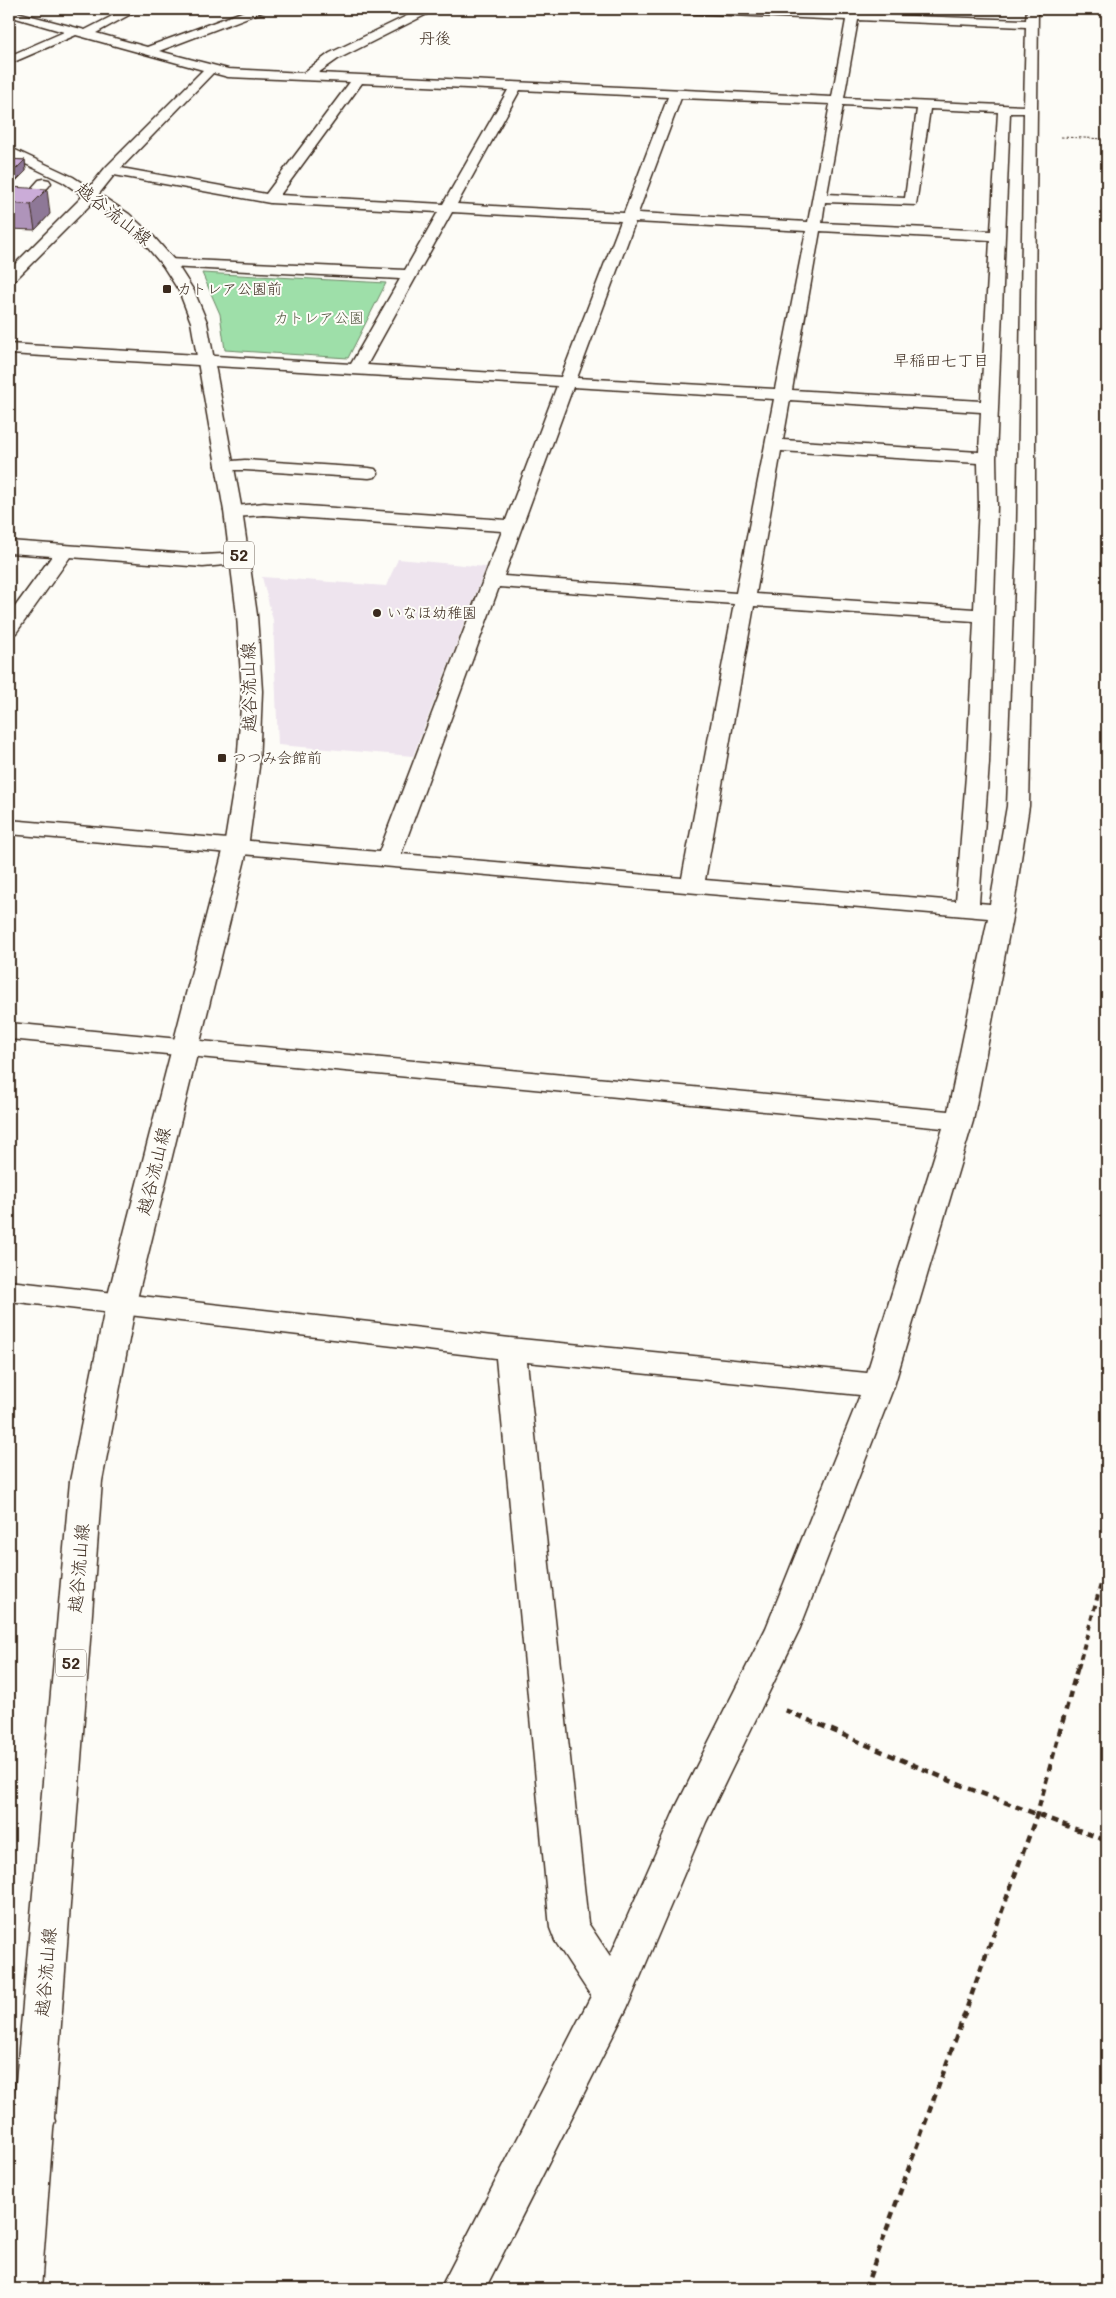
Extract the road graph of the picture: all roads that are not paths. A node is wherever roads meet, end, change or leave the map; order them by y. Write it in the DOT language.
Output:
graph roads {
  1 [pos="134,9"];
  2 [pos="260,9"];
  3 [pos="428,9"];
  4 [pos="664,9"];
  5 [pos="853,12"];
  6 [pos="9,13"];
  7 [pos="1032,16"];
  8 [pos="81,32"];
  9 [pos="150,50"];
  10 [pos="9,60"];
  11 [pos="210,69"];
  12 [pos="305,77"];
  13 [pos="359,79"];
  14 [pos="516,86"];
  15 [pos="676,93"];
  16 [pos="838,101"];
  17 [pos="924,105"];
  18 [pos="1004,109"];
  19 [pos="1031,110"];
  20 [pos="9,151"];
  21 [pos="111,170"];
  22 [pos="44,183"];
  23 [pos="92,194"];
  24 [pos="820,198"];
  25 [pos="270,199"];
  26 [pos="9,201"];
  27 [pos="27,202"];
  28 [pos="47,203"];
  29 [pos="449,208"];
  30 [pos="628,218"];
  31 [pos="815,227"];
  32 [pos="998,236"];
  33 [pos="168,262"];
  34 [pos="408,275"];
  35 [pos="9,278"];
  36 [pos="12,352"];
  37 [pos="206,360"];
  38 [pos="357,369"];
  39 [pos="567,382"];
  40 [pos="783,395"];
  41 [pos="990,407"];
  42 [pos="772,445"];
  43 [pos="987,458"];
  44 [pos="225,466"];
  45 [pos="369,474"];
  46 [pos="233,511"];
  47 [pos="512,526"];
  48 [pos="9,547"];
  49 [pos="65,551"];
  50 [pos="240,559"];
  51 [pos="492,581"];
  52 [pos="745,599"];
  53 [pos="982,616"];
  54 [pos="9,629"];
  55 [pos="9,827"];
  56 [pos="236,847"];
  57 [pos="387,860"];
  58 [pos="692,886"];
  59 [pos="967,909"];
  60 [pos="1001,912"];
  61 [pos="9,1030"];
  62 [pos="186,1047"];
  63 [pos="959,1122"];
  64 [pos="9,1290"];
  65 [pos="121,1303"];
  66 [pos="510,1349"];
  67 [pos="879,1386"];
  68 [pos="613,1995"];
  69 [pos="22,2120"];
  70 [pos="19,2289"];
  71 [pos="462,2289"];
  1 -- 8 [label="street"];
  2 -- 9 [label="street"];
  3 -- 12 [label="street"];
  4 -- 5 [label="street"];
  5 -- 7 [label="street"];
  5 -- 16 [label="street"];
  6 -- 8 [label="street"];
  7 -- 19 [label="street"];
  8 -- 9 [label="street"];
  8 -- 10 [label="street"];
  9 -- 11 [label="street"];
  11 -- 12 [label="street"];
  11 -- 21 [label="street"];
  12 -- 13 [label="street"];
  13 -- 14 [label="street"];
  13 -- 25 [label="street"];
  14 -- 15 [label="street"];
  14 -- 29 [label="street"];
  15 -- 16 [label="street"];
  15 -- 30 [label="street"];
  16 -- 17 [label="street"];
  16 -- 24 [label="street"];
  17 -- 18 [label="street"];
  17 -- 24 [label="street"];
  18 -- 19 [label="street"];
  18 -- 32 [label="street"];
  19 -- 60 [label="street"];
  20 -- 23 [label="street, 越谷流山線 / 52"];
  21 -- 23 [label="street"];
  21 -- 25 [label="street"];
  22 -- 27 [label="street"];
  23 -- 33 [label="street, 越谷流山線 / 52"];
  23 -- 35 [label="street"];
  24 -- 31 [label="street"];
  25 -- 29 [label="street"];
  26 -- 27 [label="street"];
  27 -- 28 [label="street"];
  29 -- 30 [label="street"];
  29 -- 34 [label="street"];
  30 -- 31 [label="street"];
  30 -- 39 [label="street"];
  31 -- 32 [label="street"];
  31 -- 40 [label="street"];
  32 -- 41 [label="street"];
  33 -- 34 [label="street"];
  33 -- 37 [label="street, 越谷流山線 / 52"];
  34 -- 38 [label="street"];
  36 -- 37 [label="street"];
  37 -- 38 [label="street"];
  37 -- 44 [label="street, 越谷流山線 / 52"];
  38 -- 39 [label="street"];
  39 -- 40 [label="street"];
  39 -- 47 [label="street"];
  40 -- 41 [label="street"];
  40 -- 42 [label="street"];
  41 -- 43 [label="street"];
  42 -- 43 [label="street"];
  42 -- 52 [label="street"];
  43 -- 53 [label="street"];
  44 -- 45 [label="street"];
  44 -- 46 [label="street, 越谷流山線 / 52"];
  46 -- 47 [label="street"];
  46 -- 50 [label="street, 越谷流山線 / 52"];
  47 -- 51 [label="street"];
  48 -- 49 [label="street"];
  49 -- 50 [label="street"];
  49 -- 54 [label="street"];
  50 -- 56 [label="street, 越谷流山線 / 52"];
  51 -- 52 [label="street"];
  51 -- 57 [label="street"];
  52 -- 53 [label="street"];
  52 -- 58 [label="street"];
  53 -- 59 [label="street"];
  55 -- 56 [label="street"];
  56 -- 57 [label="street"];
  56 -- 62 [label="street, 越谷流山線 / 52"];
  57 -- 58 [label="street"];
  58 -- 59 [label="street"];
  59 -- 60 [label="street"];
  60 -- 63 [label="street"];
  61 -- 62 [label="street"];
  62 -- 63 [label="street"];
  62 -- 65 [label="street, 越谷流山線 / 52"];
  63 -- 67 [label="street"];
  64 -- 65 [label="street"];
  65 -- 66 [label="street"];
  65 -- 69 [label="street, 越谷流山線 / 52"];
  66 -- 67 [label="street"];
  66 -- 68 [label="street"];
  67 -- 68 [label="street"];
  68 -- 71 [label="street"];
  69 -- 70 [label="street, 越谷流山線 / 52"];
}
